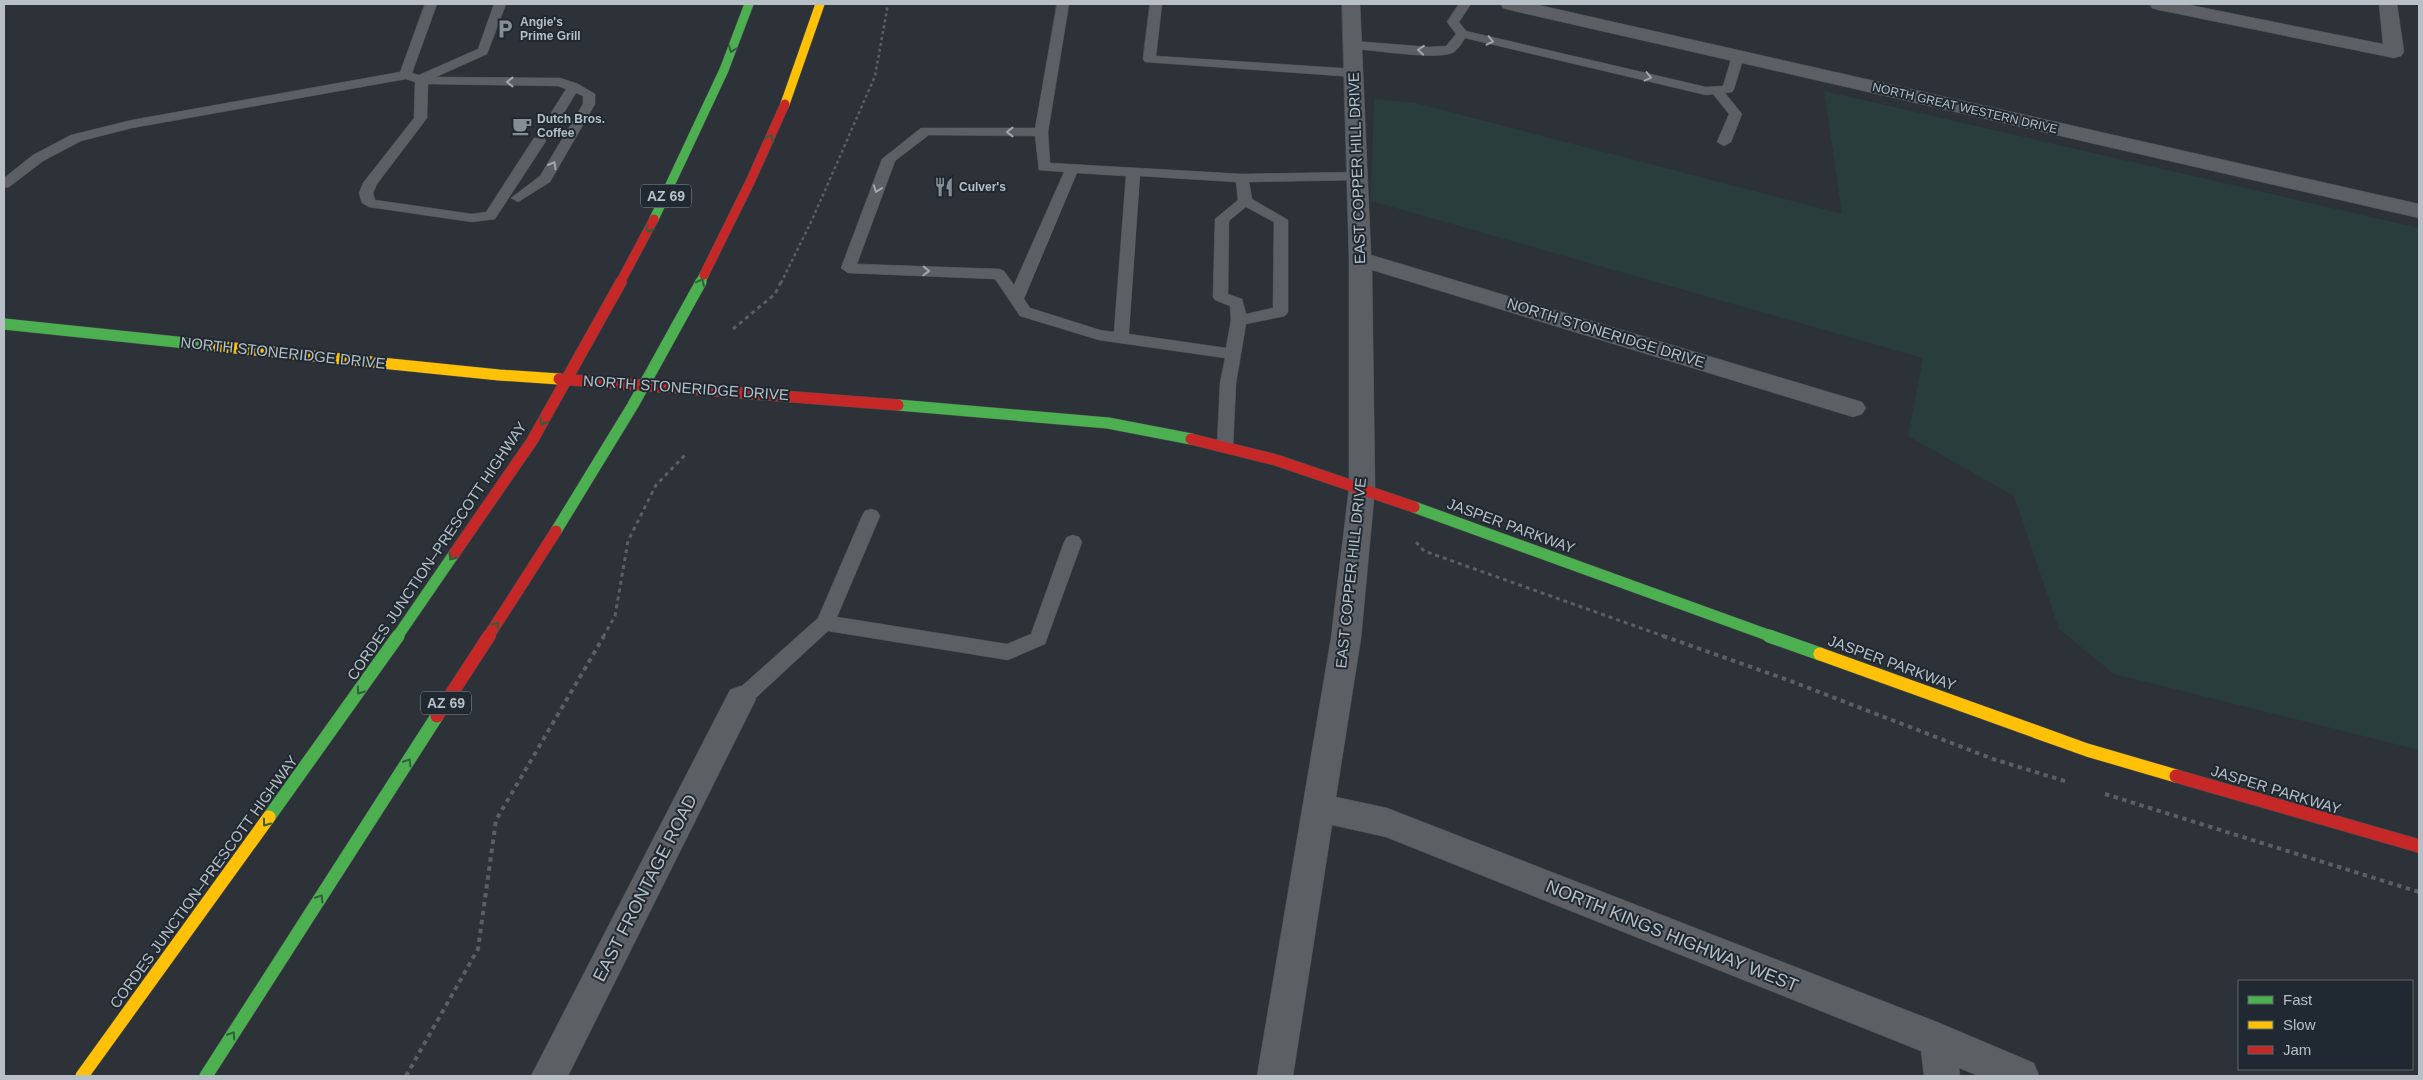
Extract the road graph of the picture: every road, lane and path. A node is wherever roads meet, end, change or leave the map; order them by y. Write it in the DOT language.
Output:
graph roads {
  1 [pos="431,4"];
  2 [pos="500,4"];
  3 [pos="749,4"];
  4 [pos="820,4"];
  5 [pos="888,4"];
  6 [pos="1063,4"];
  7 [pos="1156,4"];
  8 [pos="1351,4"];
  9 [pos="1465,4"];
  10 [pos="1510,4"];
  11 [pos="2159,4"];
  12 [pos="2388,4"];
  13 [pos="1462,34"];
  14 [pos="1353,45"];
  15 [pos="1738,56"];
  16 [pos="1355,73"];
  17 [pos="406,75"];
  18 [pos="421,80"];
  19 [pos="574,87"];
  20 [pos="1716,90"];
  21 [pos="557,113"];
  22 [pos="571,113"];
  23 [pos="1041,132"];
  24 [pos="539,141"];
  25 [pos="1724,142"];
  26 [pos="1072,169"];
  27 [pos="1133,172"];
  28 [pos="1358,176"];
  29 [pos="1242,178"];
  30 [pos="4,184"];
  31 [pos="518,198"];
  32 [pos="1245,201"];
  33 [pos="2419,211"];
  34 [pos="1360,259"];
  35 [pos="1016,299"];
  36 [pos="1239,320"];
  37 [pos="4,324"];
  38 [pos="732,329"];
  39 [pos="1121,338"];
  40 [pos="1233,354"];
  41 [pos="567,380"];
  42 [pos="646,385"];
  43 [pos="1853,408"];
  44 [pos="1225,446"];
  45 [pos="686,454"];
  46 [pos="1362,488"];
  47 [pos="871,516"];
  48 [pos="1073,542"];
  49 [pos="825,623"];
  50 [pos="741,699"];
  51 [pos="1319,808"];
  52 [pos="2419,846"];
  53 [pos="1937,1040"];
  54 [pos="82,1076"];
  55 [pos="206,1076"];
  56 [pos="406,1076"];
  57 [pos="549,1076"];
  58 [pos="1275,1076"];
  59 [pos="1942,1076"];
  60 [pos="2021,1076"];
  1 -- 17 [label="lane"];
  2 -- 18 [label="lane"];
  3 -- 41 [label="main road, CORDES JUNCTION–PRESCOTT HIGHWAY / AZ 69, one-way"];
  42 -- 4 [label="main road, AZ 69, one-way"];
  5 -- 38 [label="path"];
  6 -- 23 [label="lane"];
  7 -- 16 [label="lane"];
  8 -- 14 [label="street, EAST COPPER HILL DRIVE"];
  9 -- 13 [label="lane"];
  10 -- 15 [label="street, NORTH GREAT WESTERN DRIVE"];
  11 -- 12 [label="street"];
  13 -- 14 [label="lane, one-way"];
  13 -- 20 [label="lane, one-way"];
  14 -- 16 [label="street, EAST COPPER HILL DRIVE"];
  15 -- 20 [label="lane"];
  15 -- 33 [label="street, NORTH GREAT WESTERN DRIVE"];
  16 -- 28 [label="street, EAST COPPER HILL DRIVE"];
  17 -- 18 [label="lane"];
  17 -- 30 [label="lane"];
  19 -- 18 [label="lane, one-way"];
  18 -- 24 [label="lane"];
  19 -- 21 [label="lane"];
  19 -- 22 [label="lane"];
  31 -- 19 [label="lane, one-way"];
  20 -- 25 [label="lane"];
  23 -- 26 [label="lane"];
  23 -- 35 [label="lane, one-way"];
  26 -- 27 [label="lane"];
  26 -- 35 [label="lane"];
  27 -- 29 [label="lane"];
  27 -- 39 [label="lane"];
  28 -- 29 [label="lane"];
  28 -- 34 [label="street, EAST COPPER HILL DRIVE"];
  29 -- 32 [label="lane"];
  32 -- 36 [label="lane"];
  32 -- 36 [label="lane"];
  34 -- 43 [label="street, NORTH STONERIDGE DRIVE"];
  34 -- 46 [label="street, EAST COPPER HILL DRIVE"];
  35 -- 39 [label="lane"];
  36 -- 40 [label="lane"];
  37 -- 41 [label="main road, NORTH STONERIDGE DRIVE"];
  39 -- 40 [label="lane"];
  40 -- 44 [label="lane"];
  41 -- 42 [label="main road, NORTH STONERIDGE DRIVE"];
  41 -- 54 [label="main road, CORDES JUNCTION–PRESCOTT HIGHWAY / AZ 69, one-way"];
  42 -- 44 [label="main road, NORTH STONERIDGE DRIVE"];
  55 -- 42 [label="main road, AZ 69, one-way"];
  44 -- 46 [label="main road, NORTH STONERIDGE DRIVE"];
  45 -- 56 [label="path"];
  46 -- 51 [label="street, EAST COPPER HILL DRIVE"];
  46 -- 52 [label="main road, JASPER PARKWAY"];
  47 -- 49 [label="lane"];
  48 -- 49 [label="lane"];
  49 -- 50 [label="lane"];
  50 -- 57 [label="street, EAST FRONTAGE ROAD"];
  51 -- 53 [label="street, NORTH KINGS HIGHWAY WEST"];
  51 -- 58 [label="street, EAST COPPER HILL DRIVE"];
  53 -- 59 [label="street"];
  53 -- 60 [label="street, NORTH KINGS HIGHWAY WEST"];
}
